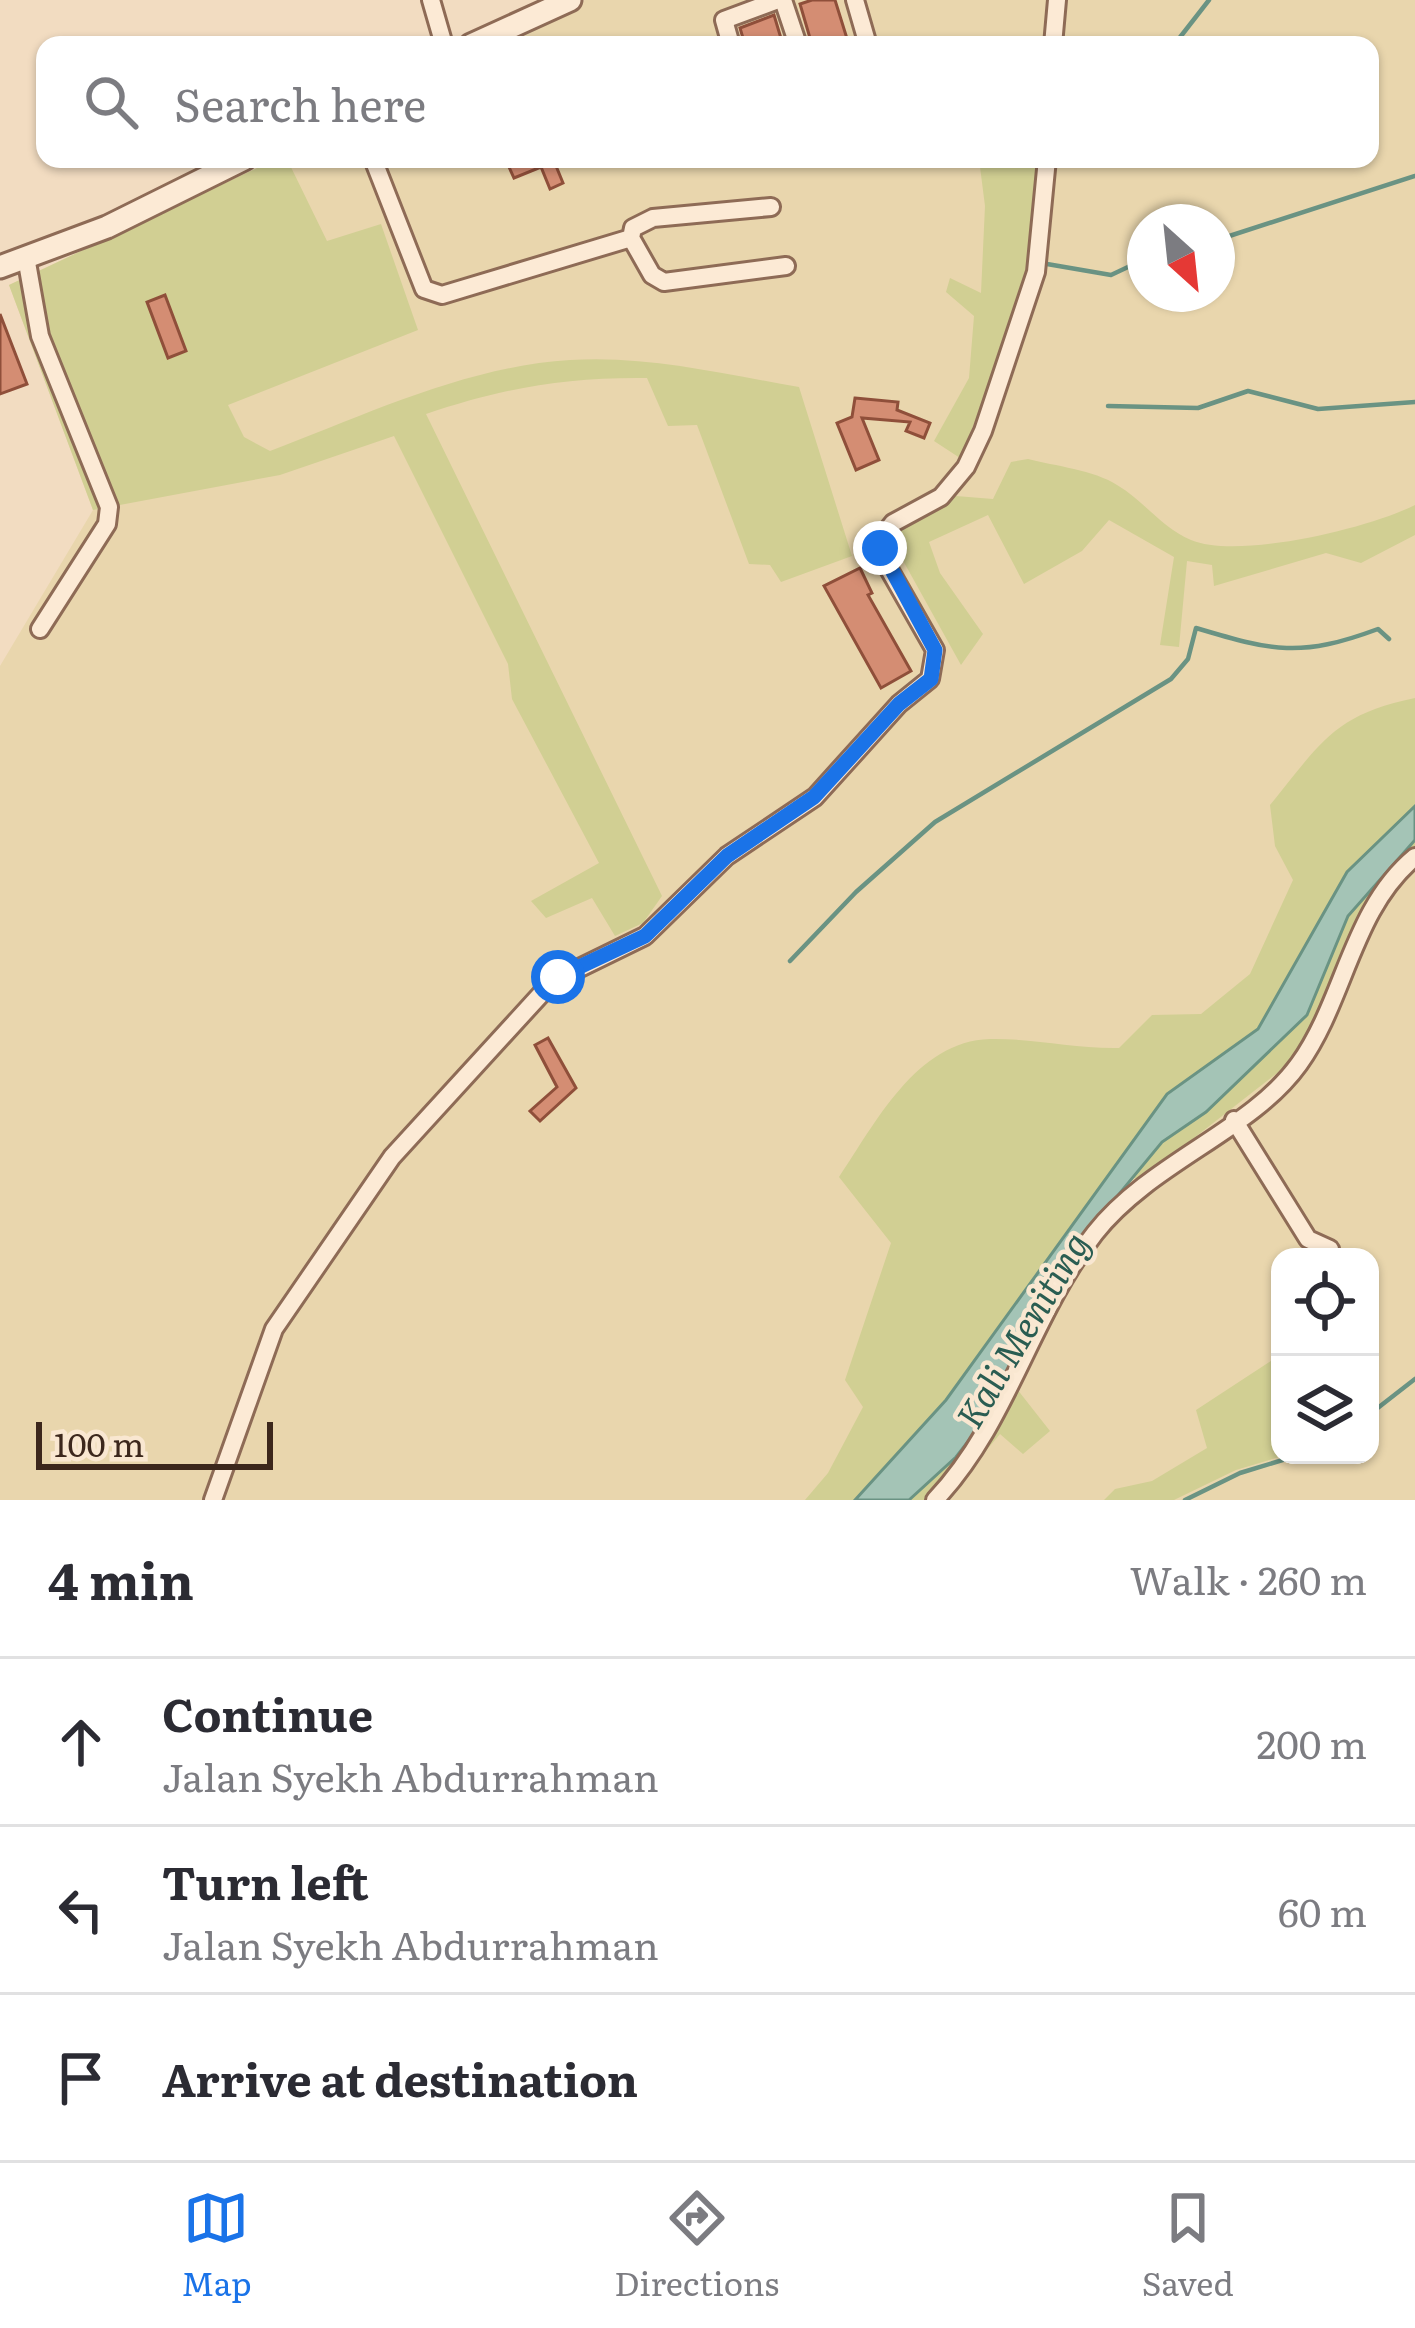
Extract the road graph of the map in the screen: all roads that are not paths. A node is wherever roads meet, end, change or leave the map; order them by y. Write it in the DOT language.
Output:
graph roads {
  1 [pos="431,0"];
  2 [pos="570,0"];
  3 [pos="780,0"];
  4 [pos="855,0"];
  5 [pos="1057,0"];
  6 [pos="441,36"];
  7 [pos="497,36"];
  8 [pos="728,36"];
  9 [pos="794,36"];
  10 [pos="865,36"];
  11 [pos="1054,36"];
  12 [pos="226,168"];
  13 [pos="377,168"];
  14 [pos="1046,168"];
  15 [pos="771,207"];
  16 [pos="631,238"];
  17 [pos="26,257"];
  18 [pos="787,266"];
  19 [pos="0,267"];
  20 [pos="40,629"];
  21 [pos="1415,857"];
  22 [pos="1234,1120"];
  23 [pos="1326,1248"];
  24 [pos="213,1500"];
  25 [pos="935,1500"];
  1 -- 6 [label="street"];
  2 -- 7 [label="street"];
  3 -- 8 [label="street"];
  3 -- 9 [label="street"];
  4 -- 10 [label="street"];
  5 -- 11 [label="street"];
  12 -- 17 [label="street"];
  13 -- 16 [label="street"];
  14 -- 24 [label="street"];
  15 -- 16 [label="street"];
  16 -- 18 [label="street"];
  17 -- 19 [label="street"];
  17 -- 20 [label="street"];
  21 -- 22 [label="street"];
  22 -- 23 [label="street"];
  22 -- 25 [label="street"];
}
